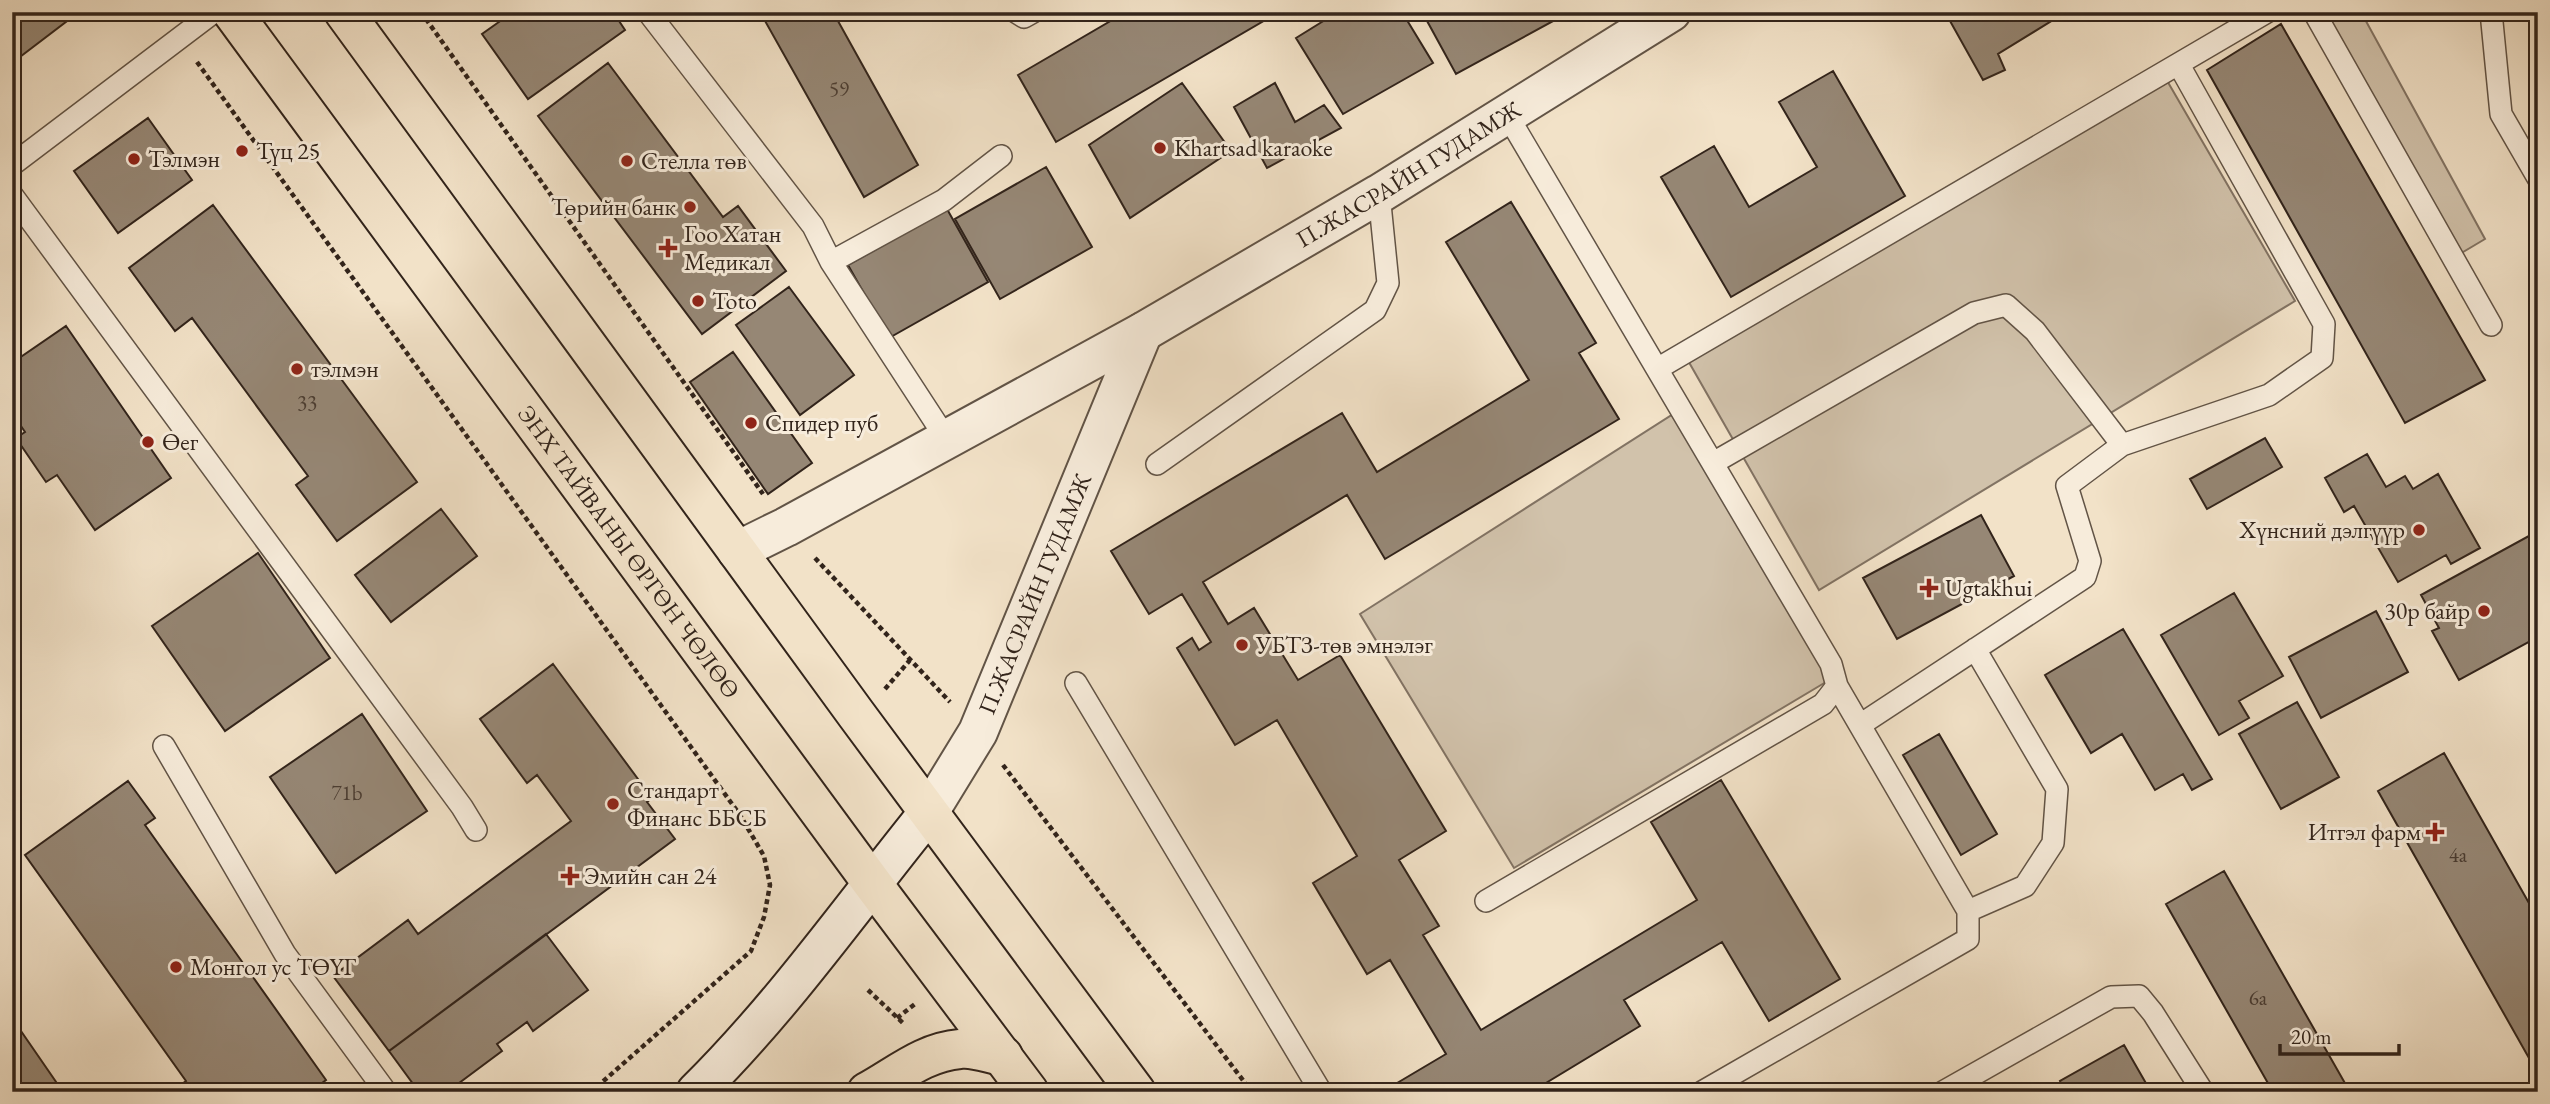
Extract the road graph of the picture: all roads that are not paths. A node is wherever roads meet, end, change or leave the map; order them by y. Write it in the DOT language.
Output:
graph roads {
  1 [pos="215,12"];
  2 [pos="232,12"];
  3 [pos="344,12"];
  4 [pos="648,12"];
  5 [pos="1016,12"];
  6 [pos="1032,12"];
  7 [pos="1671,12"];
  8 [pos="2267,12"];
  9 [pos="2314,12"];
  10 [pos="2491,12"];
  11 [pos="2179,65"];
  12 [pos="1506,113"];
  13 [pos="1001,156"];
  14 [pos="12,165"];
  15 [pos="2538,178"];
  16 [pos="1379,194"];
  17 [pos="12,195"];
  18 [pos="831,262"];
  19 [pos="2491,325"];
  20 [pos="1143,332"];
  21 [pos="1657,369"];
  22 [pos="947,440"];
  23 [pos="2122,445"];
  24 [pos="1713,463"];
  25 [pos="1157,464"];
  26 [pos="737,551"];
  27 [pos="1975,649"];
  28 [pos="1076,683"];
  29 [pos="1837,685"];
  30 [pos="1860,725"];
  31 [pos="164,746"];
  32 [pos="929,812"];
  33 [pos="476,830"];
  34 [pos="872,883"];
  35 [pos="1486,901"];
  36 [pos="1968,911"];
  37 [pos="1003,1056"];
  38 [pos="386,1092"];
  39 [pos="696,1092"];
  40 [pos="867,1092"];
  41 [pos="1029,1092"];
  42 [pos="1136,1092"];
  43 [pos="1321,1092"];
  44 [pos="1702,1092"];
  45 [pos="1942,1092"];
  46 [pos="2203,1092"];
  1 -- 14 [label="lane"];
  2 -- 34 [label="highway, ЭНХ ТАЙВАНЫ ӨРГӨН ЧӨЛӨӨ"];
  3 -- 26 [label="highway"];
  4 -- 18 [label="lane"];
  5 -- 6 [label="lane"];
  7 -- 12 [label="street, П.ЖАСРАЙН ГУДАМЖ"];
  8 -- 11 [label="lane"];
  9 -- 19 [label="lane"];
  10 -- 15 [label="lane"];
  11 -- 21 [label="lane"];
  11 -- 23 [label="lane"];
  12 -- 16 [label="street, П.ЖАСРАЙН ГУДАМЖ"];
  12 -- 21 [label="lane"];
  13 -- 18 [label="lane"];
  16 -- 20 [label="street, П.ЖАСРАЙН ГУДАМЖ"];
  16 -- 25 [label="lane"];
  17 -- 33 [label="lane"];
  18 -- 22 [label="lane"];
  20 -- 22 [label="street, П.ЖАСРАЙН ГУДАМЖ"];
  20 -- 32 [label="street, П.ЖАСРАЙН ГУДАМЖ"];
  21 -- 24 [label="lane"];
  22 -- 26 [label="street, П.ЖАСРАЙН ГУДАМЖ"];
  23 -- 24 [label="lane"];
  23 -- 27 [label="lane"];
  24 -- 29 [label="lane"];
  26 -- 32 [label="highway"];
  27 -- 30 [label="lane"];
  27 -- 36 [label="lane"];
  28 -- 43 [label="lane"];
  29 -- 30 [label="lane"];
  29 -- 35 [label="lane"];
  30 -- 36 [label="lane"];
  31 -- 38 [label="lane"];
  32 -- 34 [label="street, П.ЖАСРАЙН ГУДАМЖ"];
  32 -- 42 [label="highway"];
  34 -- 37 [label="highway, ЭНХ ТАЙВАНЫ ӨРГӨН ЧӨЛӨӨ"];
  34 -- 39 [label="street, П.ЖАСРАЙН ГУДАМЖ"];
  36 -- 44 [label="lane"];
  37 -- 40 [label="highway"];
  37 -- 41 [label="highway, ЭНХ ТАЙВАНЫ ӨРГӨН ЧӨЛӨӨ"];
  45 -- 46 [label="lane"];
}
